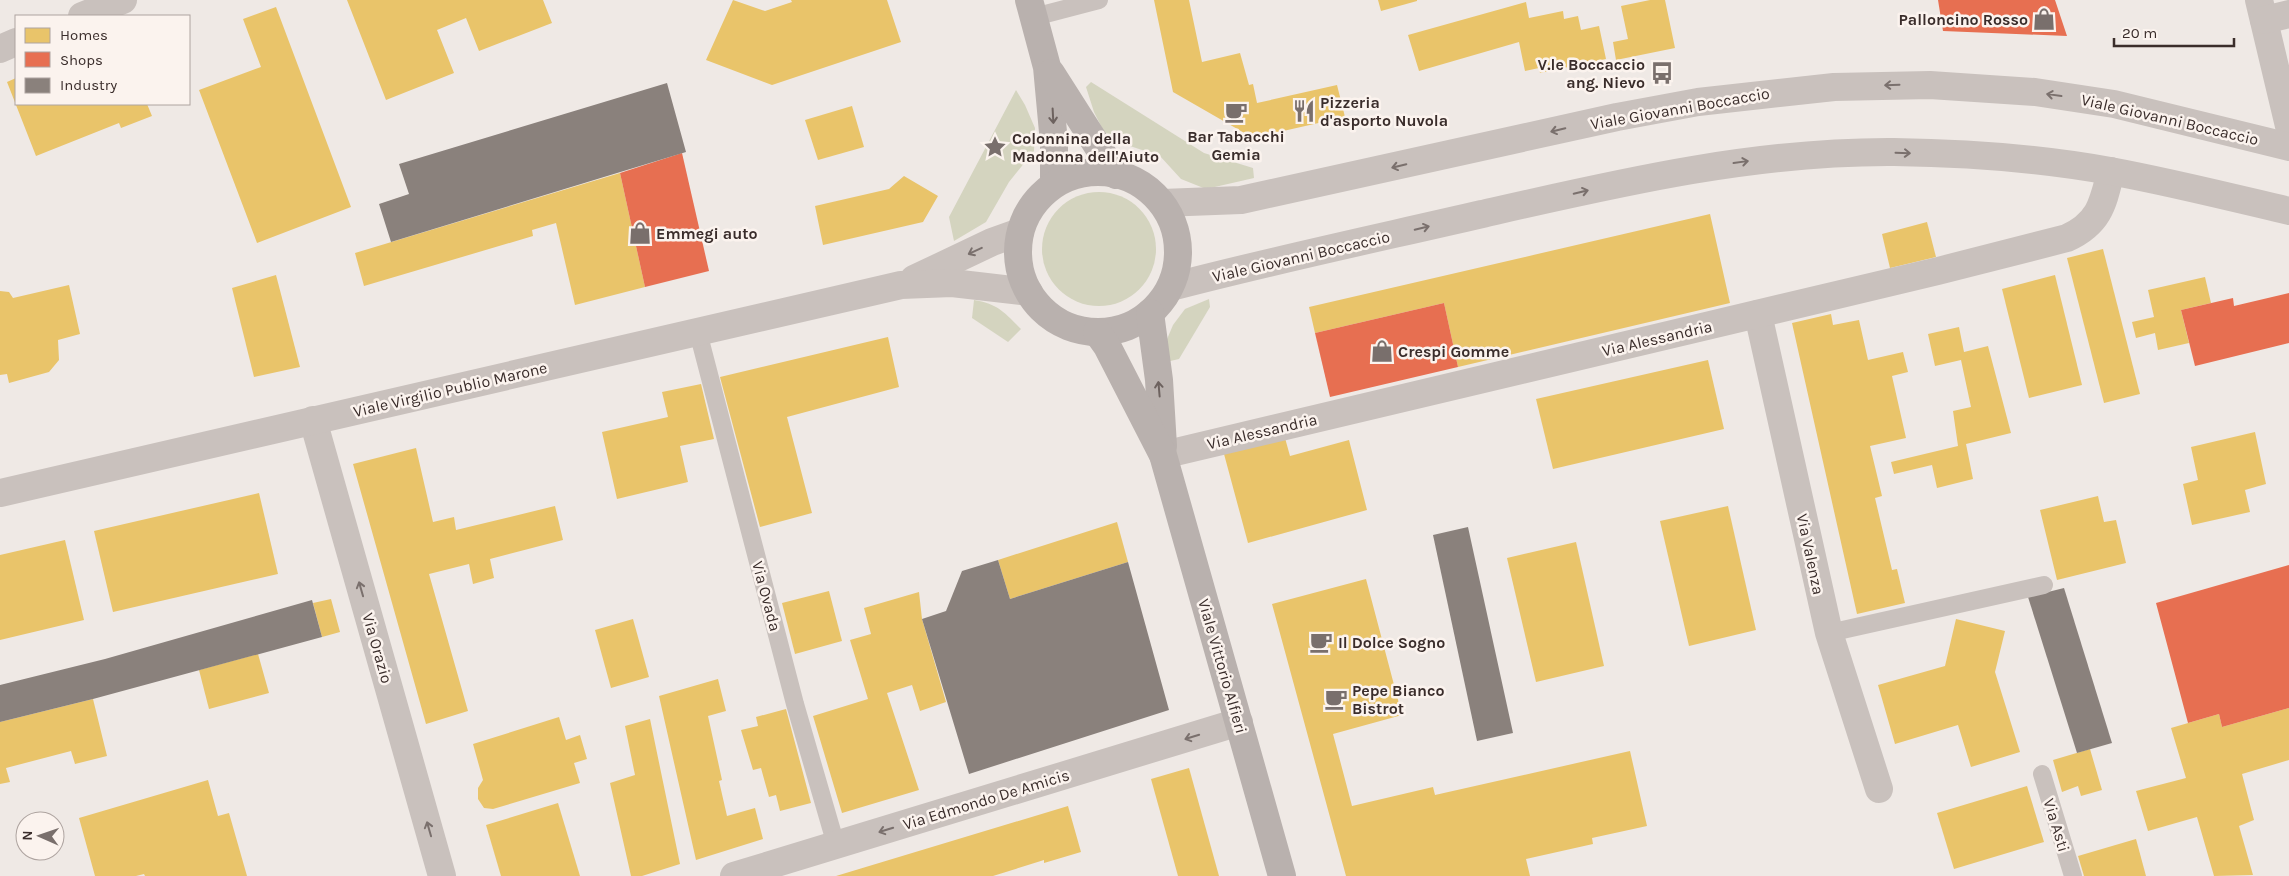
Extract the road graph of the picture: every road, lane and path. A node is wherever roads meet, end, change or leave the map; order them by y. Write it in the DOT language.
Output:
graph roads {
  1 [pos="123,0"];
  2 [pos="1099,0"];
  3 [pos="1031,9"];
  4 [pos="2271,12"];
  5 [pos="85,15"];
  6 [pos="15,42"];
  7 [pos="0,49"];
  8 [pos="1048,67"];
  9 [pos="2289,126"];
  10 [pos="2289,147"];
  11 [pos="2111,171"];
  12 [pos="1116,175"];
  13 [pos="1054,184"];
  14 [pos="1162,203"];
  15 [pos="2289,211"];
  16 [pos="1020,232"];
  17 [pos="901,285"];
  18 [pos="1171,287"];
  19 [pos="1029,292"];
  20 [pos="1150,313"];
  21 [pos="1758,314"];
  22 [pos="698,332"];
  23 [pos="1097,332"];
  24 [pos="313,420"];
  25 [pos="1163,455"];
  26 [pos="0,493"];
  27 [pos="2044,585"];
  28 [pos="1828,633"];
  29 [pos="1238,722"];
  30 [pos="2042,774"];
  31 [pos="1880,789"];
  32 [pos="836,845"];
  33 [pos="442,876"];
  34 [pos="734,876"];
  35 [pos="1282,876"];
  36 [pos="2072,876"];
  1 -- 5 [label="street"];
  2 -- 3 [label="lane"];
  3 -- 8 [label="main road"];
  4 -- 9 [label="street"];
  6 -- 7 [label="street"];
  8 -- 12 [label="main road"];
  8 -- 13 [label="main road, one-way"];
  10 -- 14 [label="street, Viale Giovanni Boccaccio, one-way"];
  11 -- 15 [label="street, Viale Giovanni Boccaccio"];
  18 -- 11 [label="street, Viale Giovanni Boccaccio, one-way"];
  11 -- 21 [label="street, Via Alessandria"];
  12 -- 13 [label="main road"];
  12 -- 14 [label="main road"];
  13 -- 16 [label="main road"];
  14 -- 18 [label="main road"];
  16 -- 17 [label="street, Viale Virgilio Publio Marone, one-way"];
  16 -- 19 [label="main road"];
  17 -- 19 [label="street, Viale Virgilio Publio Marone"];
  17 -- 22 [label="street, Viale Virgilio Publio Marone"];
  18 -- 20 [label="main road"];
  19 -- 23 [label="main road"];
  20 -- 23 [label="main road"];
  25 -- 20 [label="main road, Viale Vittorio Alfieri, one-way"];
  21 -- 25 [label="street, Via Alessandria"];
  21 -- 28 [label="street, Via Valenza"];
  22 -- 24 [label="street, Viale Virgilio Publio Marone"];
  22 -- 32 [label="lane, Via Ovada"];
  23 -- 25 [label="main road, Viale Vittorio Alfieri"];
  24 -- 26 [label="street, Viale Virgilio Publio Marone"];
  33 -- 24 [label="street, Via Orazio, one-way"];
  25 -- 29 [label="main road, Viale Vittorio Alfieri"];
  27 -- 28 [label="lane"];
  28 -- 31 [label="street, Via Valenza"];
  29 -- 32 [label="street, Via Edmondo De Amicis, one-way"];
  29 -- 35 [label="main road, Viale Vittorio Alfieri"];
  30 -- 36 [label="lane, Via Asti"];
  32 -- 34 [label="street, Via Edmondo De Amicis"];
}
